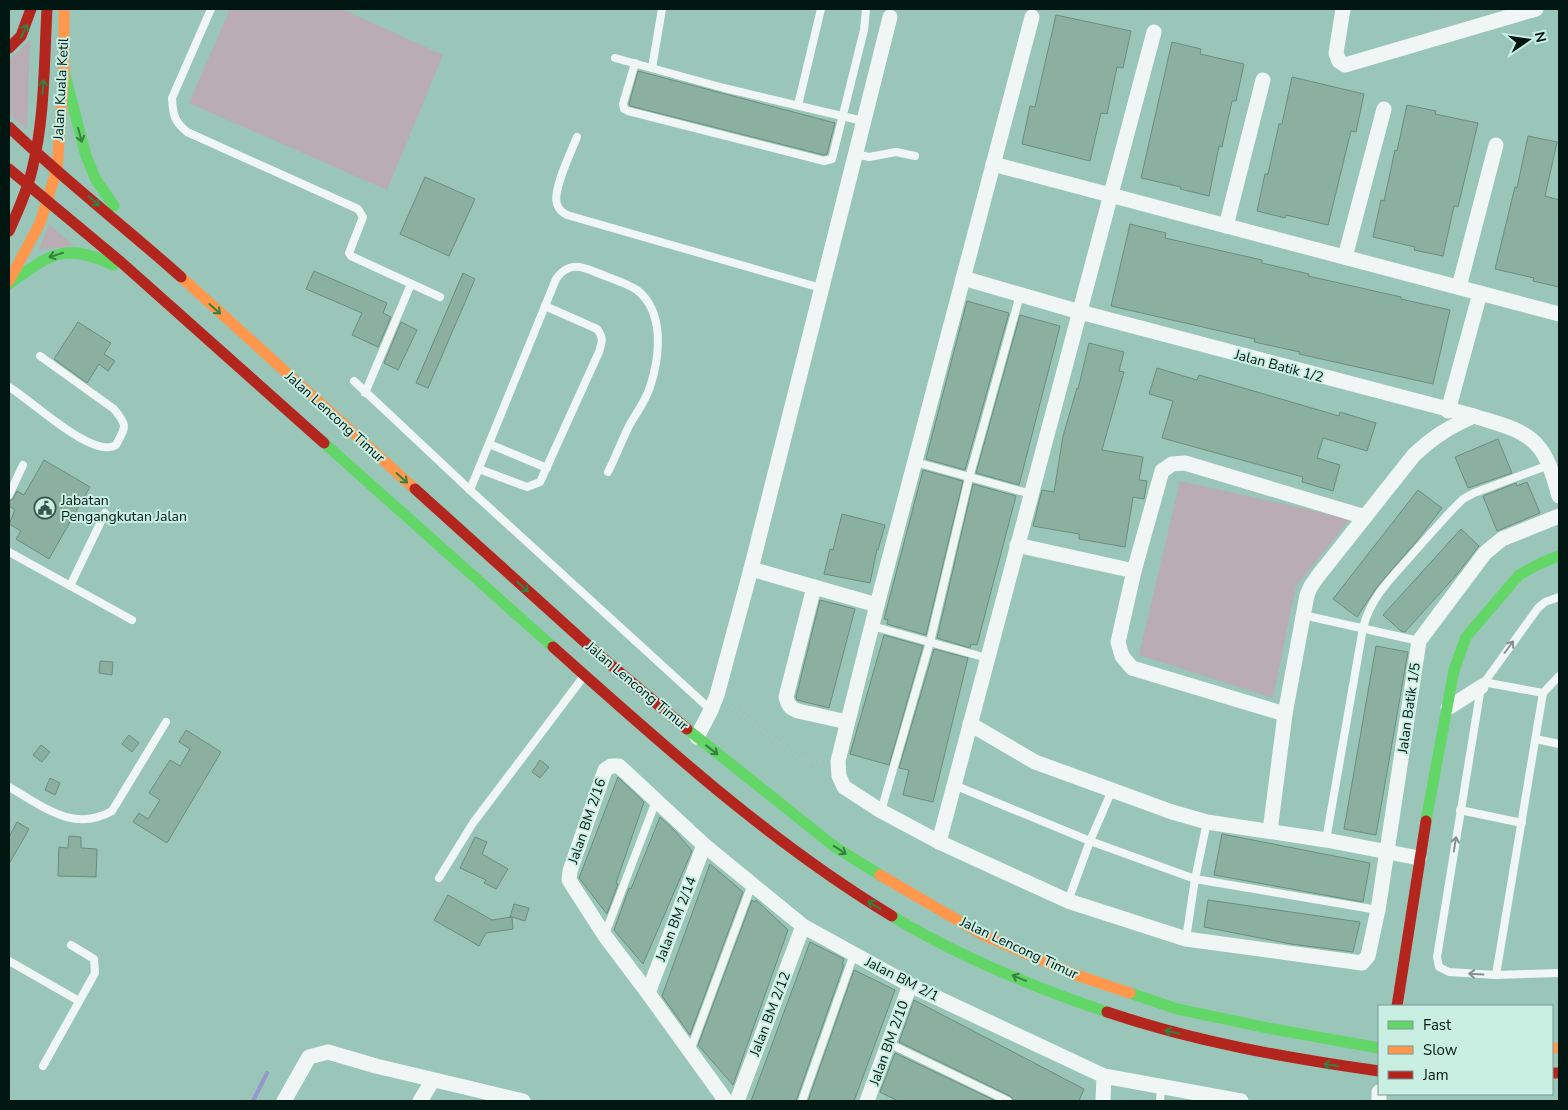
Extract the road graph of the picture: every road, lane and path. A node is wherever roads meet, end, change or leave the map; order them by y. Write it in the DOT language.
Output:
graph roads {
  1 [pos="32,9"];
  2 [pos="46,9"];
  3 [pos="64,9"];
  4 [pos="211,9"];
  5 [pos="662,9"];
  6 [pos="821,9"];
  7 [pos="866,9"];
  8 [pos="1342,9"];
  9 [pos="1536,9"];
  10 [pos="890,17"];
  11 [pos="1032,17"];
  12 [pos="1154,32"];
  13 [pos="9,48"];
  14 [pos="615,58"];
  15 [pos="636,63"];
  16 [pos="652,68"];
  17 [pos="64,70"];
  18 [pos="1263,80"];
  19 [pos="798,105"];
  20 [pos="1384,109"];
  21 [pos="842,116"];
  22 [pos="863,121"];
  23 [pos="9,127"];
  24 [pos="577,137"];
  25 [pos="1496,145"];
  26 [pos="36,153"];
  27 [pos="855,154"];
  28 [pos="916,156"];
  29 [pos="993,164"];
  30 [pos="9,169"];
  31 [pos="57,169"];
  32 [pos="27,185"];
  33 [pos="1111,195"];
  34 [pos="48,202"];
  35 [pos="1226,226"];
  36 [pos="9,231"];
  37 [pos="134,235"];
  38 [pos="1345,257"];
  39 [pos="134,274"];
  40 [pos="964,278"];
  41 [pos="9,282"];
  42 [pos="411,284"];
  43 [pos="1459,287"];
  44 [pos="821,288"];
  45 [pos="1480,293"];
  46 [pos="1020,294"];
  47 [pos="440,297"];
  48 [pos="545,306"];
  49 [pos="1080,312"];
  50 [pos="1559,314"];
  51 [pos="40,356"];
  52 [pos="354,381"];
  53 [pos="9,387"];
  54 [pos="366,393"];
  55 [pos="1448,411"];
  56 [pos="1474,416"];
  57 [pos="489,444"];
  58 [pos="915,462"];
  59 [pos="23,465"];
  60 [pos="1549,465"];
  61 [pos="547,468"];
  62 [pos="479,469"];
  63 [pos="608,472"];
  64 [pos="969,478"];
  65 [pos="470,490"];
  66 [pos="1030,494"];
  67 [pos="9,495"];
  68 [pos="1559,496"];
  69 [pos="104,513"];
  70 [pos="1559,516"];
  71 [pos="1365,517"];
  72 [pos="1017,545"];
  73 [pos="9,552"];
  74 [pos="1559,556"];
  75 [pos="751,569"];
  76 [pos="1134,571"];
  77 [pos="70,586"];
  78 [pos="814,587"];
  79 [pos="1559,597"];
  80 [pos="877,605"];
  81 [pos="1303,615"];
  82 [pos="132,620"];
  83 [pos="872,626"];
  84 [pos="1362,628"];
  85 [pos="1419,641"];
  86 [pos="930,642"];
  87 [pos="987,658"];
  88 [pos="586,674"];
  89 [pos="1559,676"];
  90 [pos="1482,684"];
  91 [pos="1543,693"];
  92 [pos="716,695"];
  93 [pos="1448,708"];
  94 [pos="711,710"];
  95 [pos="1286,714"];
  96 [pos="166,722"];
  97 [pos="847,722"];
  98 [pos="970,724"];
  99 [pos="697,738"];
  100 [pos="1536,739"];
  101 [pos="1559,744"];
  102 [pos="838,761"];
  103 [pos="611,766"];
  104 [pos="954,785"];
  105 [pos="9,787"];
  106 [pos="1112,790"];
  107 [pos="656,801"];
  108 [pos="1460,810"];
  109 [pos="882,811"];
  110 [pos="1207,822"];
  111 [pos="1522,823"];
  112 [pos="1270,831"];
  113 [pos="1090,840"];
  114 [pos="1326,840"];
  115 [pos="939,842"];
  116 [pos="704,845"];
  117 [pos="1387,853"];
  118 [pos="1419,858"];
  119 [pos="438,878"];
  120 [pos="1195,879"];
  121 [pos="752,884"];
  122 [pos="1068,900"];
  123 [pos="1378,910"];
  124 [pos="803,926"];
  125 [pos="605,936"];
  126 [pos="1186,939"];
  127 [pos="70,945"];
  128 [pos="854,954"];
  129 [pos="9,961"];
  130 [pos="1558,971"];
  131 [pos="1496,975"];
  132 [pos="910,985"];
  133 [pos="648,992"];
  134 [pos="79,1001"];
  135 [pos="1397,1005"];
  136 [pos="888,1043"];
  137 [pos="1378,1048"];
  138 [pos="690,1051"];
  139 [pos="43,1066"];
  140 [pos="1378,1071"];
  141 [pos="1104,1076"];
  142 [pos="433,1080"];
  143 [pos="1160,1094"];
  144 [pos="1221,1100"];
  145 [pos="284,1101"];
  146 [pos="420,1101"];
  147 [pos="523,1101"];
  148 [pos="726,1101"];
  149 [pos="737,1101"];
  150 [pos="802,1101"];
  151 [pos="868,1101"];
  152 [pos="1008,1101"];
  153 [pos="1103,1101"];
  154 [pos="1241,1101"];
  13 -- 1 [label="main road, one-way"];
  26 -- 2 [label="main road, Jalan Kuala Ketil, one-way"];
  3 -- 17 [label="main road, Jalan Kuala Ketil"];
  4 -- 42 [label="lane"];
  5 -- 16 [label="lane"];
  6 -- 19 [label="lane"];
  7 -- 21 [label="lane"];
  8 -- 9 [label="street"];
  10 -- 22 [label="street"];
  11 -- 29 [label="street"];
  12 -- 33 [label="street"];
  14 -- 15 [label="lane"];
  15 -- 16 [label="lane"];
  15 -- 21 [label="lane"];
  16 -- 19 [label="lane"];
  17 -- 31 [label="main road, Jalan Kuala Ketil"];
  17 -- 37 [label="main road, one-way"];
  18 -- 35 [label="street"];
  19 -- 21 [label="lane"];
  20 -- 38 [label="street"];
  21 -- 22 [label="lane"];
  22 -- 27 [label="street"];
  23 -- 26 [label="main road, Jalan Lencong Timur"];
  24 -- 44 [label="lane"];
  25 -- 43 [label="street"];
  26 -- 31 [label="main road, Jalan Lencong Timur"];
  26 -- 32 [label="main road, Jalan Kuala Ketil"];
  27 -- 28 [label="lane"];
  27 -- 44 [label="street"];
  29 -- 33 [label="street"];
  29 -- 40 [label="street"];
  30 -- 32 [label="main road, Jalan Lencong Timur"];
  31 -- 34 [label="main road, Jalan Kuala Ketil"];
  31 -- 37 [label="main road, Jalan Lencong Timur, one-way"];
  32 -- 34 [label="main road, Jalan Lencong Timur"];
  32 -- 36 [label="main road, Jalan Kuala Ketil"];
  33 -- 35 [label="street"];
  33 -- 49 [label="street"];
  34 -- 39 [label="main road, Jalan Lencong Timur"];
  34 -- 41 [label="main road, Jalan Kuala Ketil"];
  35 -- 38 [label="street"];
  37 -- 99 [label="main road, Jalan Lencong Timur, one-way"];
  38 -- 43 [label="street"];
  39 -- 41 [label="main road, one-way"];
  39 -- 88 [label="main road, Jalan Lencong Timur"];
  40 -- 46 [label="street, Jalan Batik 1/2"];
  40 -- 58 [label="street"];
  42 -- 47 [label="lane"];
  42 -- 54 [label="lane"];
  43 -- 45 [label="street"];
  44 -- 75 [label="street"];
  45 -- 50 [label="street"];
  45 -- 55 [label="street"];
  46 -- 49 [label="street, Jalan Batik 1/2"];
  46 -- 64 [label="lane"];
  48 -- 57 [label="lane"];
  48 -- 61 [label="lane"];
  48 -- 63 [label="lane"];
  49 -- 55 [label="street, Jalan Batik 1/2"];
  49 -- 66 [label="street"];
  51 -- 53 [label="lane"];
  52 -- 54 [label="lane"];
  54 -- 65 [label="lane"];
  55 -- 56 [label="street, Jalan Batik 1/2"];
  56 -- 60 [label="street, Jalan Batik 1/2"];
  56 -- 71 [label="street"];
  57 -- 61 [label="lane"];
  57 -- 62 [label="lane"];
  58 -- 64 [label="lane"];
  58 -- 80 [label="street"];
  59 -- 67 [label="lane"];
  60 -- 68 [label="street, Jalan Batik 1/2"];
  60 -- 84 [label="lane"];
  61 -- 62 [label="lane"];
  62 -- 65 [label="lane"];
  64 -- 66 [label="lane"];
  64 -- 86 [label="lane"];
  65 -- 94 [label="lane"];
  66 -- 72 [label="street"];
  69 -- 77 [label="lane"];
  70 -- 85 [label="street, Jalan Batik 1/5"];
  71 -- 76 [label="street"];
  71 -- 81 [label="street"];
  72 -- 76 [label="street"];
  72 -- 87 [label="street"];
  73 -- 77 [label="lane"];
  74 -- 93 [label="main road"];
  75 -- 78 [label="street"];
  75 -- 92 [label="street"];
  76 -- 95 [label="street"];
  77 -- 82 [label="lane"];
  78 -- 80 [label="street"];
  78 -- 97 [label="street"];
  90 -- 79 [label="lane, one-way"];
  80 -- 83 [label="street"];
  81 -- 84 [label="lane"];
  81 -- 95 [label="street"];
  83 -- 86 [label="lane"];
  83 -- 97 [label="street"];
  84 -- 85 [label="lane"];
  84 -- 114 [label="lane"];
  85 -- 117 [label="street, Jalan Batik 1/5"];
  86 -- 87 [label="lane"];
  86 -- 109 [label="lane"];
  87 -- 98 [label="street"];
  88 -- 119 [label="lane"];
  140 -- 88 [label="main road, Jalan Lencong Timur, one-way"];
  89 -- 91 [label="lane"];
  90 -- 91 [label="lane"];
  90 -- 93 [label="street"];
  90 -- 108 [label="lane"];
  91 -- 100 [label="lane"];
  92 -- 94 [label="street"];
  92 -- 102 [label="path"];
  93 -- 118 [label="main road"];
  94 -- 99 [label="street"];
  95 -- 112 [label="street"];
  96 -- 105 [label="lane"];
  97 -- 102 [label="street"];
  98 -- 104 [label="street"];
  98 -- 106 [label="street"];
  99 -- 137 [label="main road, Jalan Lencong Timur, one-way"];
  100 -- 101 [label="lane"];
  100 -- 111 [label="lane"];
  102 -- 109 [label="street"];
  103 -- 107 [label="street, Jalan BM 2/1"];
  103 -- 125 [label="street, Jalan BM 2/16"];
  104 -- 113 [label="lane"];
  104 -- 115 [label="street"];
  106 -- 110 [label="street"];
  106 -- 113 [label="lane"];
  107 -- 116 [label="street, Jalan BM 2/1"];
  107 -- 125 [label="lane"];
  108 -- 111 [label="lane"];
  131 -- 108 [label="lane, one-way"];
  109 -- 115 [label="street"];
  110 -- 112 [label="street"];
  110 -- 120 [label="lane"];
  111 -- 131 [label="lane"];
  112 -- 114 [label="street"];
  113 -- 120 [label="lane"];
  113 -- 122 [label="lane"];
  114 -- 117 [label="street"];
  115 -- 122 [label="street"];
  116 -- 121 [label="street, Jalan BM 2/1"];
  116 -- 133 [label="street, Jalan BM 2/14"];
  117 -- 118 [label="street"];
  117 -- 123 [label="street, Jalan Batik 1/5"];
  118 -- 135 [label="main road"];
  120 -- 123 [label="lane"];
  120 -- 126 [label="lane"];
  121 -- 124 [label="street, Jalan BM 2/1"];
  121 -- 138 [label="lane"];
  122 -- 126 [label="street"];
  123 -- 126 [label="street, Jalan Batik 1/5"];
  124 -- 128 [label="street, Jalan BM 2/1"];
  124 -- 149 [label="street, Jalan BM 2/12"];
  125 -- 133 [label="street"];
  127 -- 134 [label="lane"];
  128 -- 132 [label="street, Jalan BM 2/1"];
  128 -- 150 [label="lane"];
  129 -- 134 [label="lane"];
  130 -- 131 [label="lane"];
  132 -- 136 [label="street, Jalan BM 2/10"];
  132 -- 141 [label="street, Jalan BM 2/1"];
  133 -- 138 [label="street"];
  134 -- 139 [label="lane"];
  136 -- 151 [label="street, Jalan BM 2/10"];
  136 -- 152 [label="lane"];
  138 -- 148 [label="street"];
  141 -- 143 [label="street, Jalan BM 2/1"];
  141 -- 153 [label="street"];
  142 -- 145 [label="street"];
  142 -- 146 [label="street"];
  142 -- 147 [label="street"];
  143 -- 144 [label="street, Jalan BM 2/1"];
  144 -- 154 [label="street, Jalan BM 2/1"];
}
